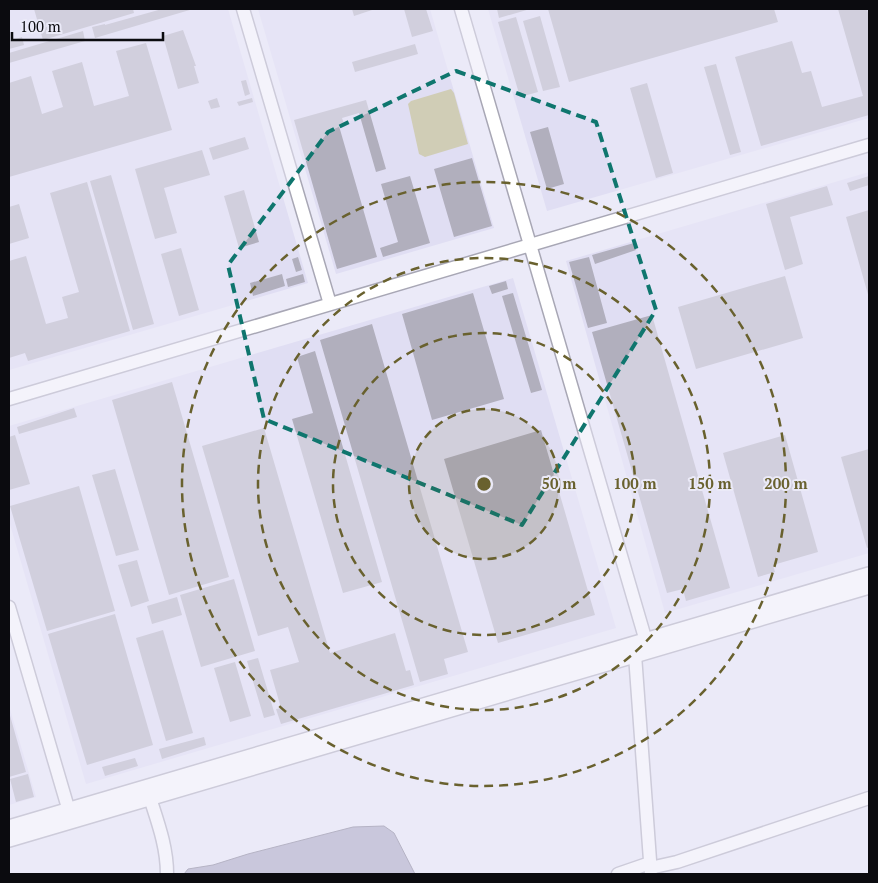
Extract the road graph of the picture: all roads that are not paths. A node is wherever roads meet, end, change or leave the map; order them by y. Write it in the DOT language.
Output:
graph roads {
  1 [pos="243,9"];
  2 [pos="461,9"];
  3 [pos="869,145"];
  4 [pos="530,245"];
  5 [pos="330,304"];
  6 [pos="9,399"];
  7 [pos="869,575"];
  8 [pos="869,586"];
  9 [pos="9,607"];
  10 [pos="643,649"];
  11 [pos="150,798"];
  12 [pos="869,798"];
  13 [pos="70,816"];
  14 [pos="9,828"];
  15 [pos="9,839"];
  16 [pos="650,868"];
  17 [pos="167,874"];
  18 [pos="618,874"];
  1 -- 5 [label="street"];
  2 -- 4 [label="street"];
  3 -- 4 [label="street"];
  4 -- 5 [label="street"];
  4 -- 10 [label="street"];
  5 -- 6 [label="street"];
  7 -- 10 [label="main road"];
  8 -- 10 [label="main road"];
  9 -- 13 [label="street"];
  10 -- 11 [label="main road"];
  10 -- 13 [label="main road"];
  10 -- 16 [label="street"];
  11 -- 13 [label="main road"];
  11 -- 17 [label="street"];
  12 -- 16 [label="street"];
  13 -- 14 [label="main road"];
  13 -- 15 [label="main road"];
  16 -- 18 [label="street"];
}
